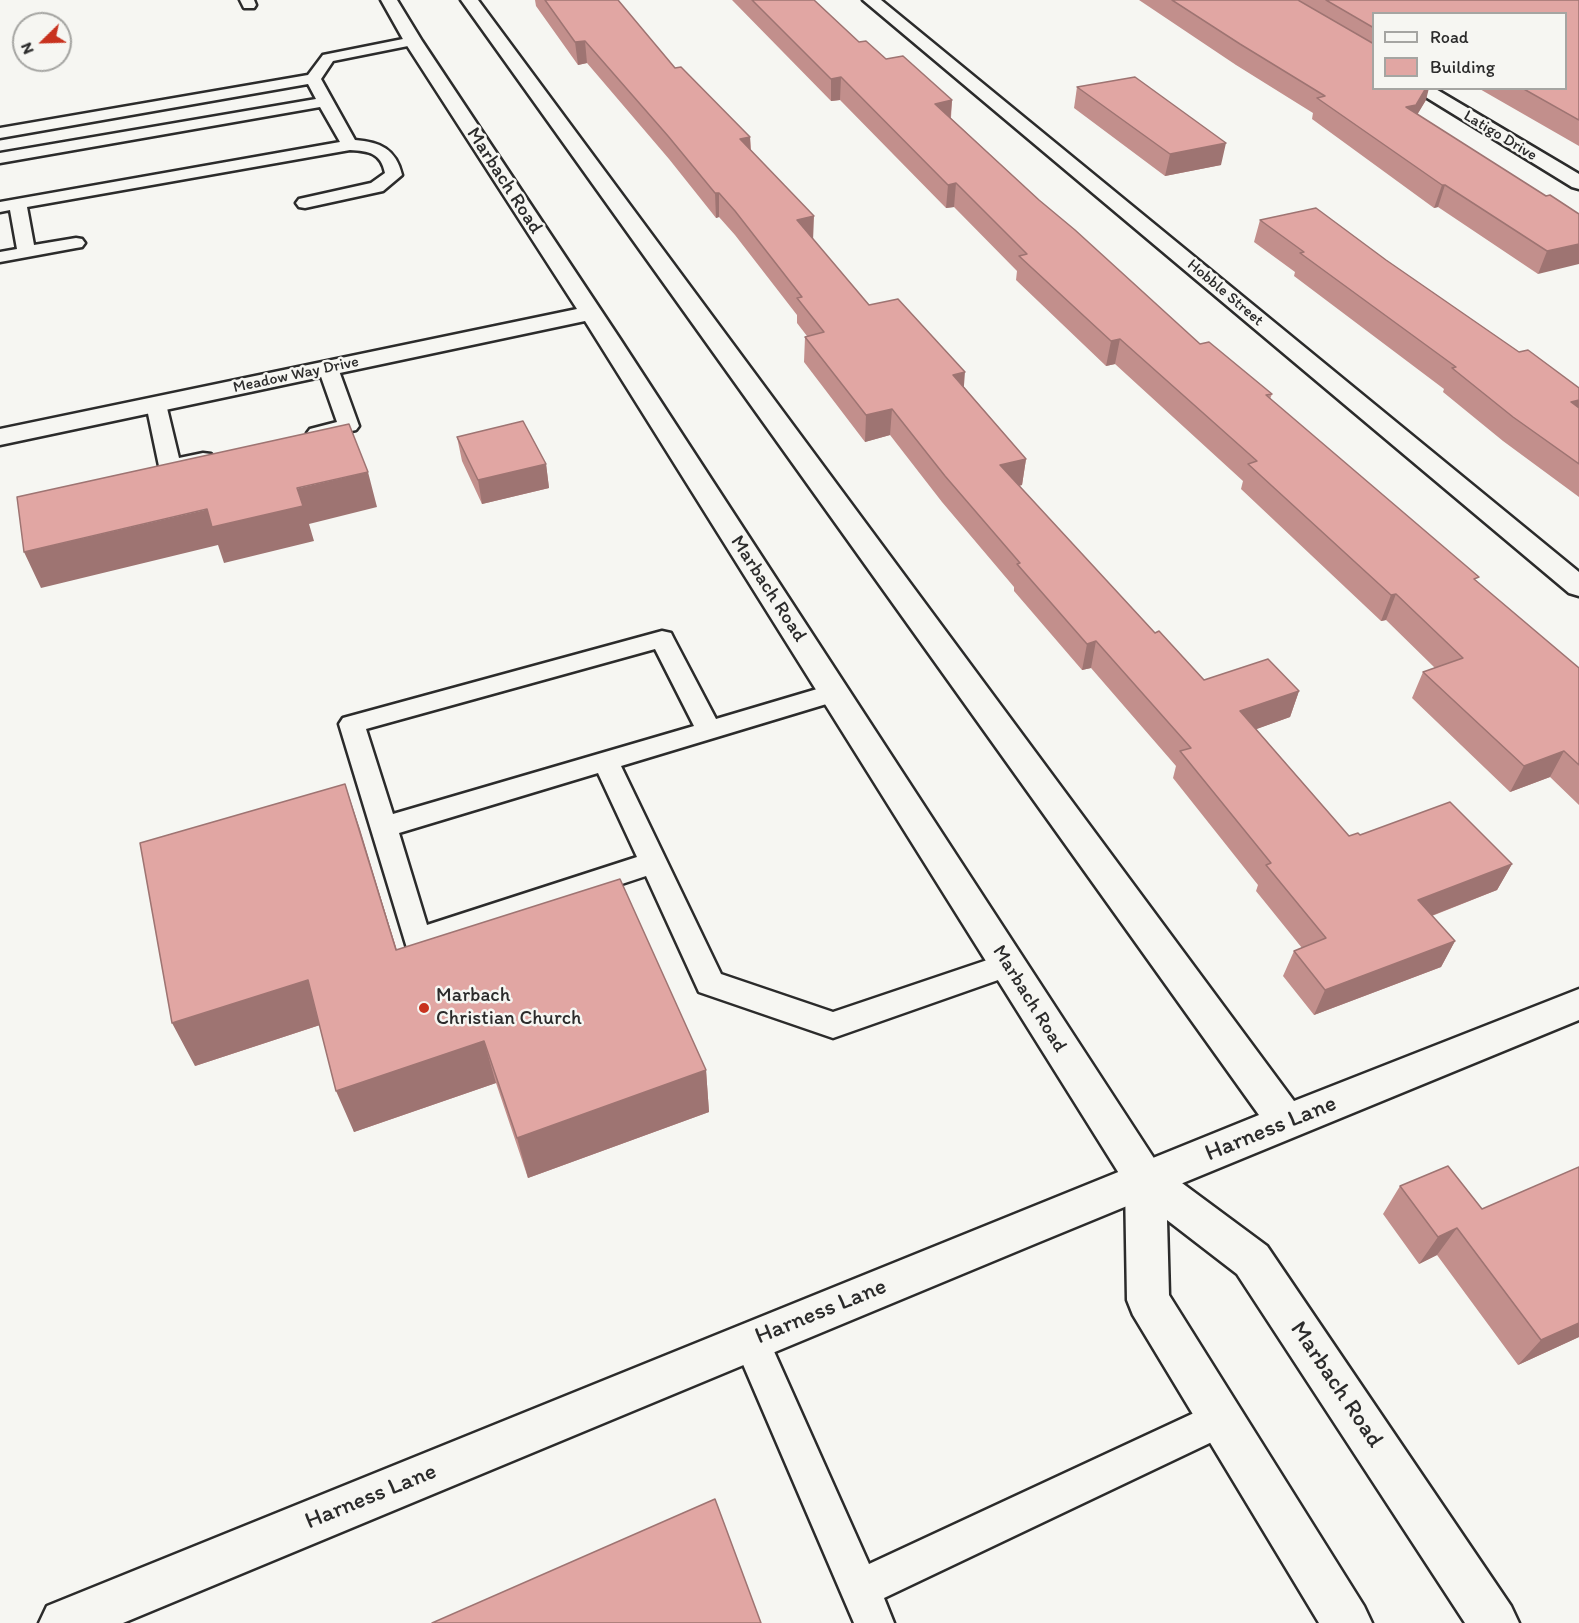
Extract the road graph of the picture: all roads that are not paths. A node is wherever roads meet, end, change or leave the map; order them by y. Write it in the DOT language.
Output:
graph roads {
  1 [pos="389,0"];
  2 [pos="469,0"];
  3 [pos="871,0"];
  4 [pos="413,41"];
  5 [pos="313,79"];
  6 [pos="1423,90"];
  7 [pos="325,102"];
  8 [pos="0,133"];
  9 [pos="350,145"];
  10 [pos="0,158"];
  11 [pos="1579,183"];
  12 [pos="304,203"];
  13 [pos="18,205"];
  14 [pos="0,207"];
  15 [pos="75,243"];
  16 [pos="26,252"];
  17 [pos="0,257"];
  18 [pos="591,313"];
  19 [pos="328,368"];
  20 [pos="156,404"];
  21 [pos="0,437"];
  22 [pos="293,439"];
  23 [pos="226,454"];
  24 [pos="170,466"];
  25 [pos="146,472"];
  26 [pos="1579,587"];
  27 [pos="834,693"];
  28 [pos="709,730"];
  29 [pos="606,761"];
  30 [pos="384,827"];
  31 [pos="653,863"];
  32 [pos="1008,966"];
  33 [pos="1579,1004"];
  34 [pos="1287,1122"];
  35 [pos="1145,1179"];
  36 [pos="752,1341"];
  37 [pos="1222,1418"];
  38 [pos="867,1606"];
  39 [pos="86,1618"];
  40 [pos="1347,1623"];
  41 [pos="1494,1623"];
  1 -- 4 [label="street, Marbach Road"];
  2 -- 34 [label="street"];
  3 -- 26 [label="street, Hobble Street"];
  4 -- 5 [label="lane"];
  4 -- 18 [label="street, Marbach Road"];
  5 -- 7 [label="lane"];
  5 -- 8 [label="lane"];
  6 -- 11 [label="street, Latigo Drive"];
  7 -- 9 [label="lane"];
  7 -- 10 [label="lane"];
  9 -- 12 [label="lane"];
  9 -- 13 [label="lane"];
  13 -- 14 [label="lane"];
  13 -- 16 [label="lane"];
  15 -- 16 [label="lane"];
  16 -- 17 [label="lane"];
  18 -- 19 [label="street, Meadow Way Drive"];
  18 -- 27 [label="street, Marbach Road"];
  19 -- 20 [label="street, Meadow Way Drive"];
  19 -- 22 [label="lane"];
  20 -- 21 [label="street, Meadow Way Drive"];
  20 -- 24 [label="lane"];
  23 -- 24 [label="lane"];
  24 -- 25 [label="lane"];
  27 -- 28 [label="lane"];
  27 -- 32 [label="street, Marbach Road"];
  28 -- 29 [label="lane"];
  28 -- 30 [label="lane"];
  29 -- 30 [label="lane"];
  29 -- 31 [label="lane"];
  30 -- 31 [label="lane"];
  31 -- 32 [label="lane"];
  32 -- 35 [label="street, Marbach Road"];
  33 -- 34 [label="street, Harness Lane"];
  34 -- 35 [label="street, Harness Lane"];
  35 -- 36 [label="street, Harness Lane"];
  35 -- 37 [label="street"];
  35 -- 41 [label="street, Marbach Road"];
  36 -- 38 [label="lane"];
  36 -- 39 [label="street, Harness Lane"];
  37 -- 38 [label="lane"];
  37 -- 40 [label="street"];
}
